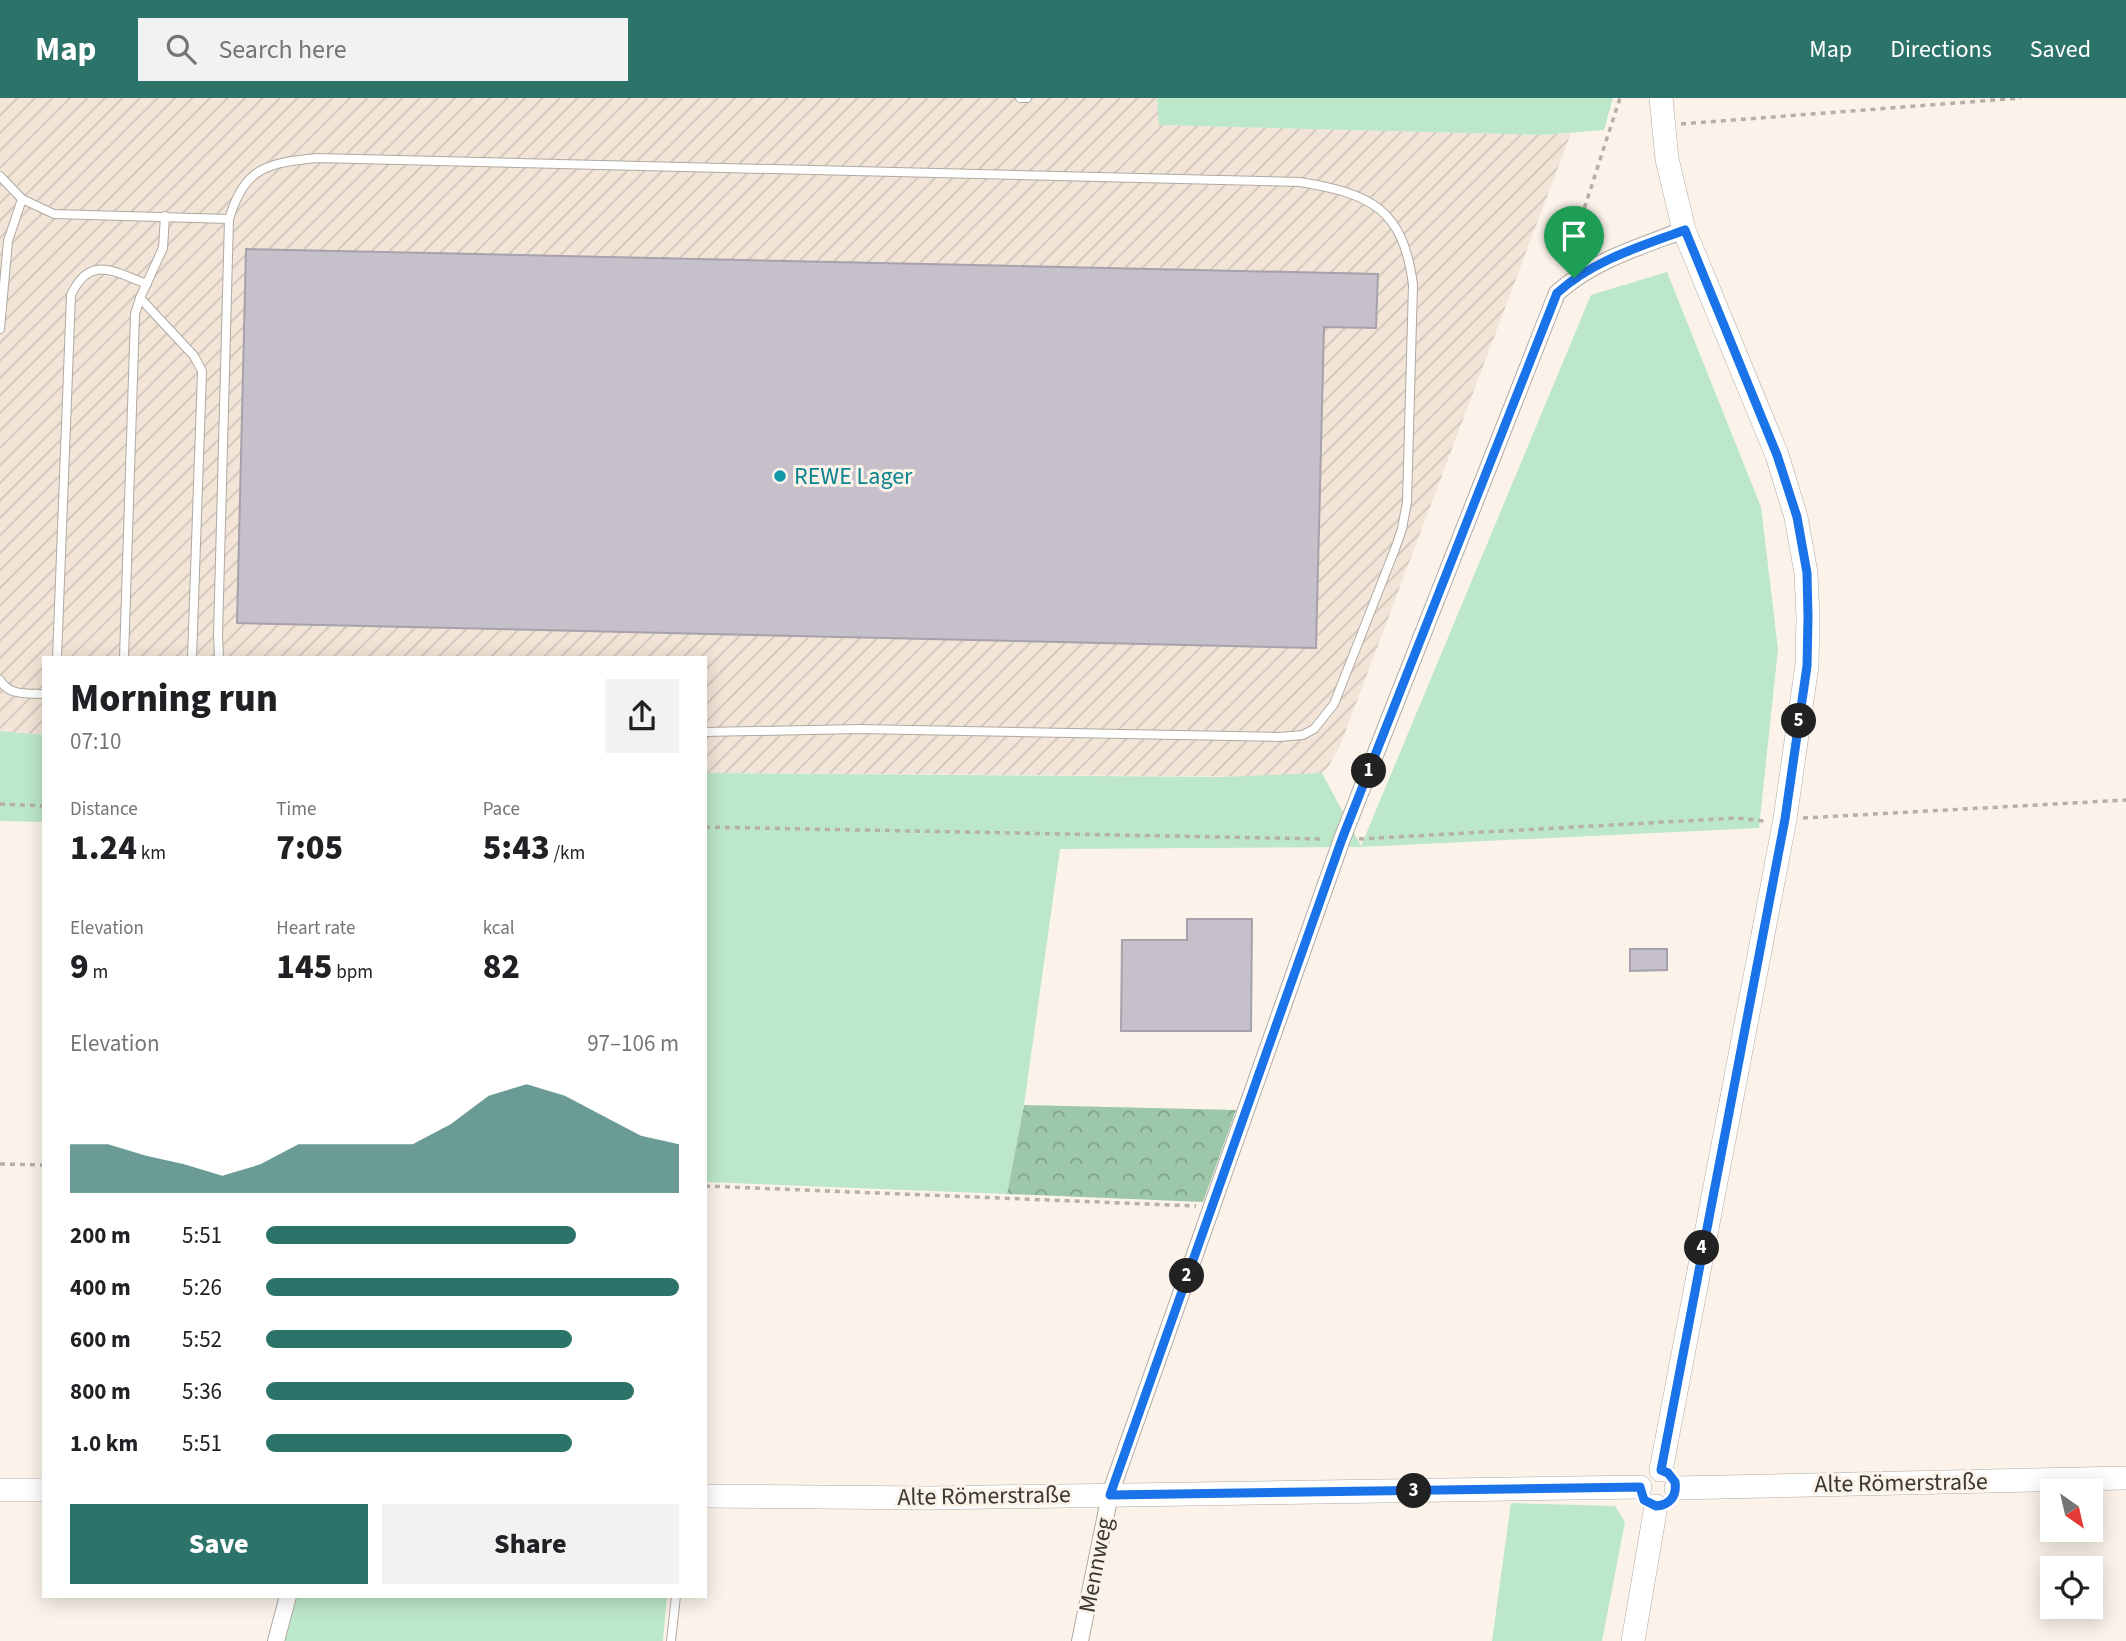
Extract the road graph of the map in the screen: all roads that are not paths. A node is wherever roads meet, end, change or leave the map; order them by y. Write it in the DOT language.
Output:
graph roads {
  1 [pos="1020,98"];
  2 [pos="1027,98"];
  3 [pos="1661,98"];
  4 [pos="0,176"];
  5 [pos="22,199"];
  6 [pos="165,216"];
  7 [pos="229,219"];
  8 [pos="1685,230"];
  9 [pos="147,284"];
  10 [pos="141,298"];
  11 [pos="0,329"];
  12 [pos="57,656"];
  13 [pos="124,656"];
  14 [pos="191,656"];
  15 [pos="219,656"];
  16 [pos="0,680"];
  17 [pos="42,694"];
  18 [pos="707,732"];
  19 [pos="1661,1470"];
  20 [pos="2126,1478"];
  21 [pos="1640,1487"];
  22 [pos="1676,1488"];
  23 [pos="0,1490"];
  24 [pos="42,1490"];
  25 [pos="1110,1495"];
  26 [pos="707,1496"];
  27 [pos="1656,1506"];
  28 [pos="287,1598"];
  29 [pos="676,1598"];
  30 [pos="276,1641"];
  31 [pos="671,1641"];
  32 [pos="1080,1641"];
  33 [pos="1633,1641"];
  1 -- 2 [label="lane"];
  3 -- 8 [label="street"];
  4 -- 5 [label="lane"];
  5 -- 6 [label="lane"];
  5 -- 11 [label="lane"];
  6 -- 7 [label="lane"];
  6 -- 9 [label="lane"];
  7 -- 15 [label="lane"];
  7 -- 18 [label="lane"];
  8 -- 19 [label="street"];
  8 -- 25 [label="street, Mennweg"];
  9 -- 10 [label="lane"];
  9 -- 12 [label="lane"];
  10 -- 13 [label="lane"];
  10 -- 14 [label="lane"];
  16 -- 17 [label="lane"];
  19 -- 21 [label="street"];
  19 -- 22 [label="street"];
  20 -- 22 [label="street, Alte Römerstraße"];
  21 -- 25 [label="street, Alte Römerstraße"];
  21 -- 27 [label="street"];
  22 -- 27 [label="street"];
  23 -- 24 [label="street"];
  25 -- 26 [label="street, Alte Römerstraße"];
  25 -- 32 [label="street, Mennweg"];
  27 -- 33 [label="street"];
  28 -- 30 [label="street"];
  29 -- 31 [label="lane"];
}
